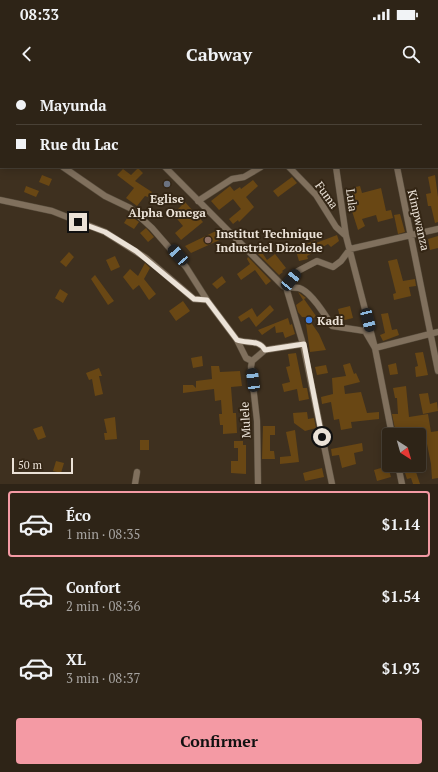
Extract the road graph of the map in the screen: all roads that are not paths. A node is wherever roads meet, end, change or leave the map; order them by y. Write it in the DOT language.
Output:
graph roads {
  1 [pos="64,168"];
  2 [pos="166,168"];
  3 [pos="259,168"];
  4 [pos="290,168"];
  5 [pos="336,168"];
  6 [pos="397,168"];
  7 [pos="0,200"];
  8 [pos="198,201"];
  9 [pos="438,229"];
  10 [pos="412,235"];
  11 [pos="346,236"];
  12 [pos="350,250"];
  13 [pos="285,287"];
  14 [pos="207,300"];
  15 [pos="438,332"];
  16 [pos="430,334"];
  17 [pos="237,340"];
  18 [pos="304,344"];
  19 [pos="375,348"];
  20 [pos="265,350"];
  21 [pos="252,361"];
  22 [pos="438,372"];
  23 [pos="391,428"];
  24 [pos="137,472"];
  25 [pos="399,472"];
  26 [pos="135,484"];
  27 [pos="258,484"];
  28 [pos="332,484"];
  29 [pos="402,484"];
  1 -- 14 [label="street"];
  2 -- 8 [label="street"];
  3 -- 8 [label="street"];
  4 -- 11 [label="street, Fuma"];
  5 -- 11 [label="street, Lula"];
  6 -- 10 [label="street, Kimpwanza"];
  7 -- 14 [label="street"];
  8 -- 13 [label="street"];
  9 -- 10 [label="street"];
  10 -- 12 [label="street"];
  10 -- 16 [label="street, Kimpwanza"];
  11 -- 12 [label="street, Lula"];
  12 -- 13 [label="street"];
  12 -- 19 [label="street, Lula"];
  13 -- 18 [label="street"];
  13 -- 19 [label="street"];
  14 -- 17 [label="street"];
  15 -- 16 [label="street"];
  16 -- 19 [label="street"];
  16 -- 22 [label="street, Kimpwanza"];
  17 -- 20 [label="street"];
  17 -- 21 [label="street"];
  18 -- 20 [label="street"];
  18 -- 28 [label="street"];
  19 -- 23 [label="street, Lula"];
  20 -- 21 [label="street"];
  21 -- 27 [label="street, Mulele"];
  24 -- 26 [label="street"];
  25 -- 29 [label="street"];
}
